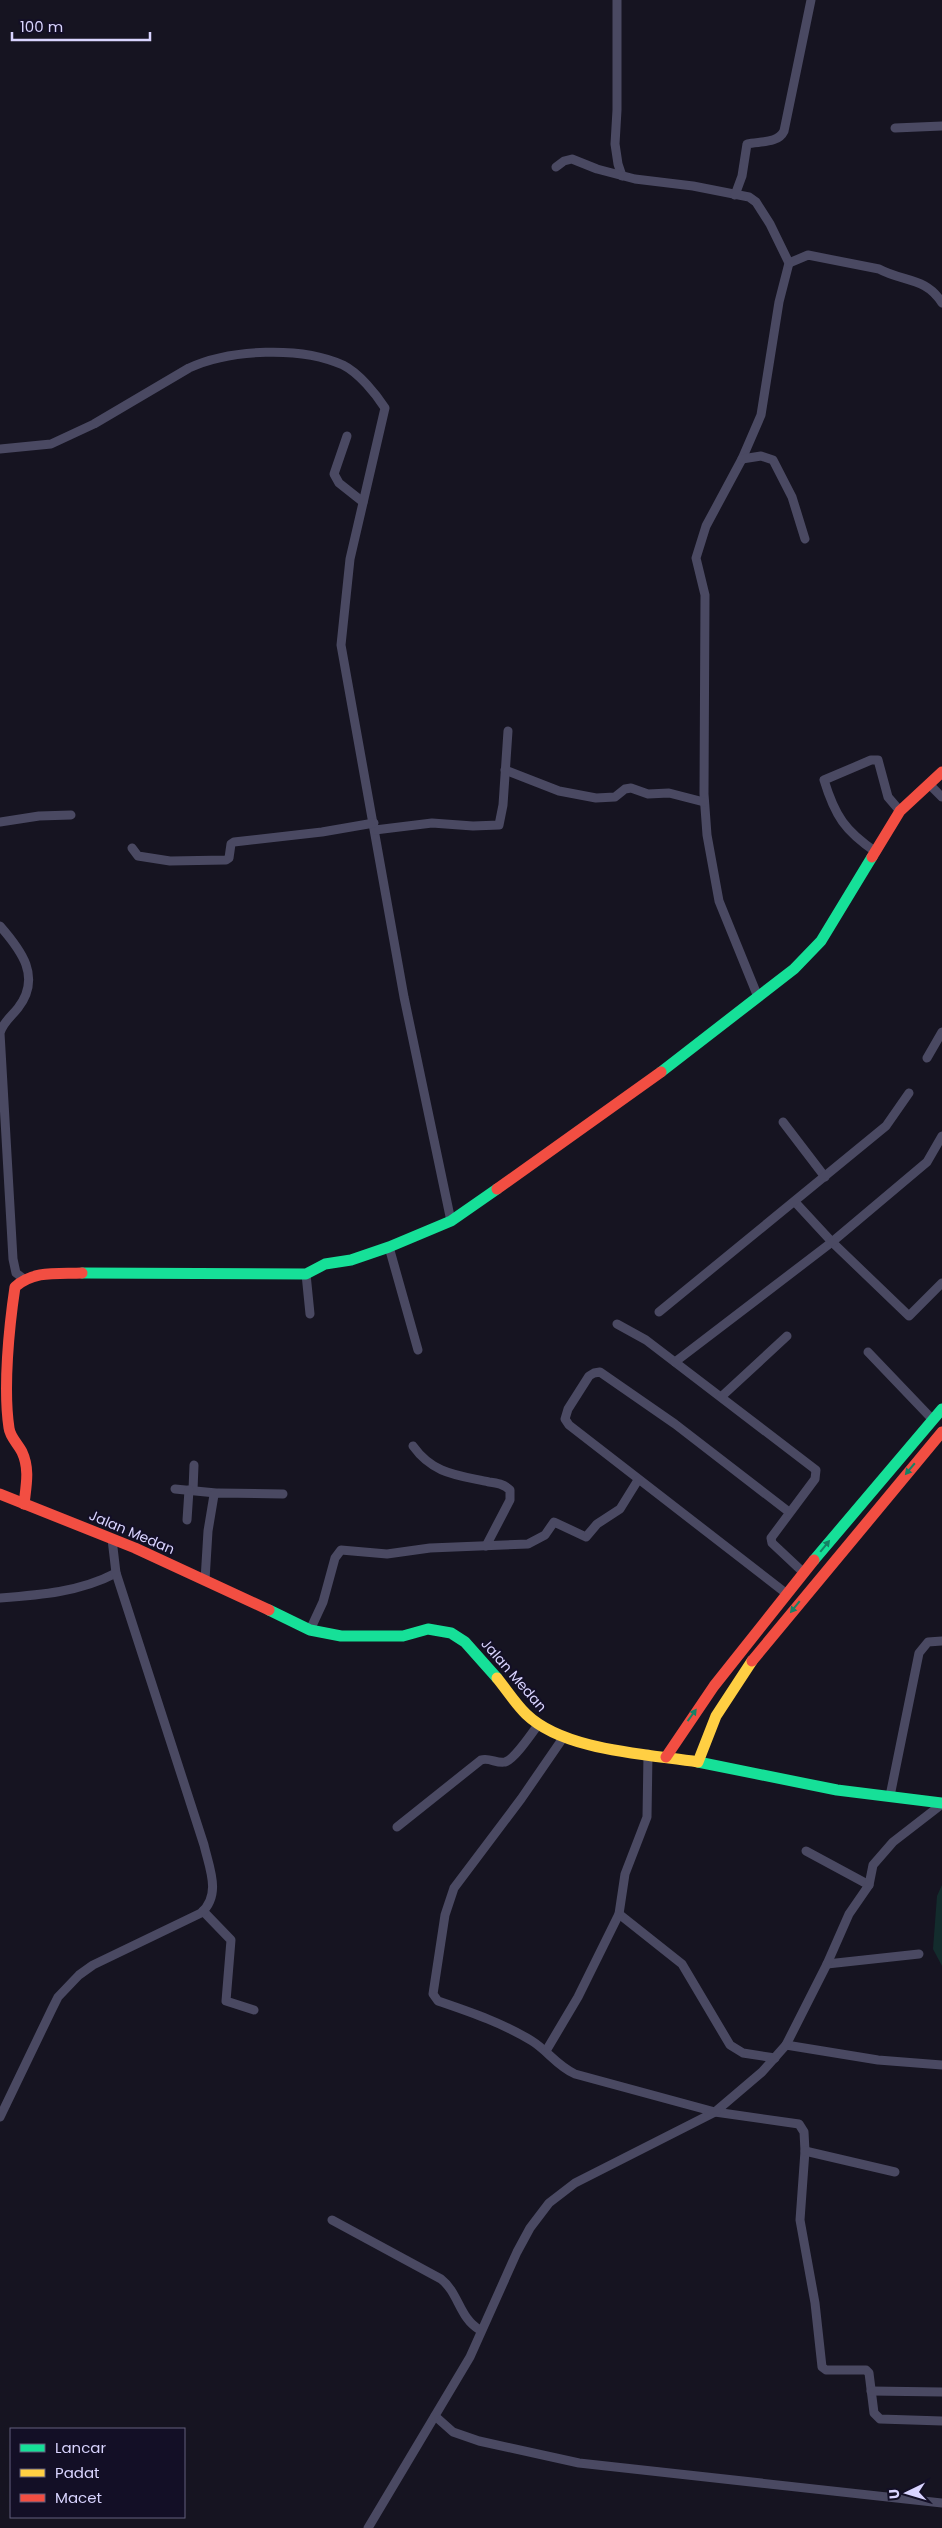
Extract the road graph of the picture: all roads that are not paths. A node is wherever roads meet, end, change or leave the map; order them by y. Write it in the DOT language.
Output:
graph roads {
  1 [pos="617,0"];
  2 [pos="812,0"];
  3 [pos="942,126"];
  4 [pos="895,128"];
  5 [pos="556,166"];
  6 [pos="622,176"];
  7 [pos="735,195"];
  8 [pos="789,262"];
  9 [pos="942,303"];
  10 [pos="347,436"];
  11 [pos="0,449"];
  12 [pos="742,459"];
  13 [pos="363,502"];
  14 [pos="805,539"];
  15 [pos="508,731"];
  16 [pos="505,770"];
  17 [pos="942,772"];
  18 [pos="930,785"];
  19 [pos="942,797"];
  20 [pos="704,802"];
  21 [pos="900,811"];
  22 [pos="72,815"];
  23 [pos="0,822"];
  24 [pos="375,826"];
  25 [pos="132,848"];
  26 [pos="876,852"];
  27 [pos="0,926"];
  28 [pos="758,998"];
  29 [pos="942,1032"];
  30 [pos="927,1058"];
  31 [pos="908,1093"];
  32 [pos="783,1122"];
  33 [pos="942,1136"];
  34 [pos="0,1175"];
  35 [pos="10,1175"];
  36 [pos="825,1177"];
  37 [pos="795,1202"];
  38 [pos="451,1221"];
  39 [pos="832,1242"];
  40 [pos="389,1247"];
  41 [pos="306,1274"];
  42 [pos="24,1279"];
  43 [pos="942,1283"];
  44 [pos="660,1312"];
  45 [pos="310,1314"];
  46 [pos="617,1324"];
  47 [pos="787,1336"];
  48 [pos="418,1350"];
  49 [pos="868,1352"];
  50 [pos="675,1362"];
  51 [pos="721,1397"];
  52 [pos="942,1409"];
  53 [pos="933,1420"];
  54 [pos="942,1432"];
  55 [pos="413,1446"];
  56 [pos="194,1466"];
  57 [pos="638,1480"];
  58 [pos="175,1489"];
  59 [pos="191,1490"];
  60 [pos="216,1493"];
  61 [pos="0,1494"];
  62 [pos="283,1494"];
  63 [pos="24,1504"];
  64 [pos="788,1512"];
  65 [pos="187,1520"];
  66 [pos="112,1539"];
  67 [pos="486,1546"];
  68 [pos="116,1573"];
  69 [pos="804,1573"];
  70 [pos="205,1580"];
  71 [pos="787,1594"];
  72 [pos="0,1598"];
  73 [pos="310,1630"];
  74 [pos="942,1641"];
  75 [pos="538,1725"];
  76 [pos="563,1738"];
  77 [pos="648,1754"];
  78 [pos="666,1757"];
  79 [pos="698,1762"];
  80 [pos="890,1796"];
  81 [pos="942,1804"];
  82 [pos="397,1827"];
  83 [pos="806,1851"];
  84 [pos="870,1885"];
  85 [pos="203,1911"];
  86 [pos="619,1914"];
  87 [pos="919,1954"];
  88 [pos="827,1964"];
  89 [pos="254,2010"];
  90 [pos="786,2045"];
  91 [pos="546,2051"];
  92 [pos="775,2058"];
  93 [pos="942,2065"];
  94 [pos="715,2112"];
  95 [pos="0,2117"];
  96 [pos="805,2151"];
  97 [pos="896,2172"];
  98 [pos="332,2220"];
  99 [pos="480,2330"];
  100 [pos="871,2391"];
  101 [pos="942,2392"];
  102 [pos="435,2416"];
  103 [pos="942,2421"];
  104 [pos="942,2503"];
  105 [pos="368,2528"];
  1 -- 6 [label="street"];
  2 -- 7 [label="street"];
  3 -- 4 [label="street"];
  5 -- 6 [label="street"];
  6 -- 7 [label="street"];
  7 -- 8 [label="street"];
  8 -- 9 [label="street"];
  8 -- 12 [label="street"];
  10 -- 13 [label="street"];
  11 -- 13 [label="street"];
  12 -- 14 [label="street"];
  12 -- 20 [label="street"];
  13 -- 24 [label="street"];
  15 -- 16 [label="street"];
  16 -- 20 [label="street"];
  16 -- 24 [label="street"];
  17 -- 18 [label="main road"];
  18 -- 19 [label="street"];
  18 -- 21 [label="main road"];
  20 -- 28 [label="street"];
  21 -- 26 [label="main road"];
  21 -- 26 [label="street"];
  22 -- 23 [label="street"];
  24 -- 25 [label="street"];
  24 -- 38 [label="street"];
  26 -- 28 [label="main road"];
  27 -- 35 [label="street"];
  28 -- 38 [label="main road"];
  29 -- 30 [label="street"];
  31 -- 36 [label="street"];
  32 -- 36 [label="street"];
  33 -- 39 [label="street"];
  34 -- 35 [label="street"];
  35 -- 42 [label="street"];
  36 -- 37 [label="street"];
  37 -- 39 [label="street"];
  37 -- 44 [label="street"];
  38 -- 40 [label="main road"];
  39 -- 43 [label="street"];
  39 -- 50 [label="street"];
  40 -- 41 [label="main road"];
  40 -- 48 [label="street"];
  41 -- 42 [label="main road"];
  41 -- 45 [label="street"];
  42 -- 63 [label="main road"];
  46 -- 50 [label="street"];
  47 -- 51 [label="street"];
  49 -- 53 [label="street"];
  50 -- 51 [label="street"];
  51 -- 64 [label="street"];
  52 -- 53 [label="main road"];
  69 -- 53 [label="main road, one-way"];
  54 -- 79 [label="main road, one-way"];
  55 -- 67 [label="street"];
  56 -- 59 [label="street"];
  57 -- 64 [label="street"];
  57 -- 67 [label="street"];
  57 -- 71 [label="street"];
  58 -- 59 [label="street"];
  59 -- 60 [label="street"];
  59 -- 65 [label="street"];
  60 -- 62 [label="street"];
  60 -- 70 [label="street"];
  61 -- 63 [label="main road, Jalan Medan"];
  63 -- 66 [label="main road, Jalan Medan"];
  64 -- 69 [label="street"];
  66 -- 68 [label="street"];
  66 -- 70 [label="main road, Jalan Medan"];
  67 -- 73 [label="street"];
  68 -- 72 [label="street"];
  68 -- 85 [label="street"];
  69 -- 71 [label="main road"];
  70 -- 73 [label="main road, Jalan Medan"];
  78 -- 71 [label="main road, one-way"];
  73 -- 75 [label="main road, Jalan Medan"];
  74 -- 80 [label="street"];
  75 -- 76 [label="main road, Jalan Medan"];
  75 -- 82 [label="street"];
  76 -- 77 [label="main road, Jalan Medan"];
  76 -- 91 [label="street"];
  77 -- 78 [label="main road, Jalan Medan"];
  77 -- 86 [label="street"];
  78 -- 79 [label="main road, Jalan Medan"];
  79 -- 80 [label="main road, Jalan Medan"];
  80 -- 81 [label="main road, Jalan Medan"];
  81 -- 84 [label="street"];
  83 -- 84 [label="street"];
  84 -- 88 [label="street"];
  85 -- 89 [label="street"];
  85 -- 95 [label="street"];
  86 -- 91 [label="street"];
  86 -- 92 [label="street"];
  87 -- 88 [label="street"];
  88 -- 90 [label="street"];
  90 -- 92 [label="street"];
  90 -- 93 [label="street"];
  91 -- 94 [label="street"];
  92 -- 94 [label="street"];
  94 -- 96 [label="street"];
  94 -- 99 [label="street"];
  96 -- 97 [label="street"];
  96 -- 100 [label="street"];
  98 -- 99 [label="street"];
  99 -- 102 [label="street"];
  100 -- 101 [label="street"];
  100 -- 103 [label="street"];
  102 -- 104 [label="street"];
  102 -- 105 [label="street"];
}
